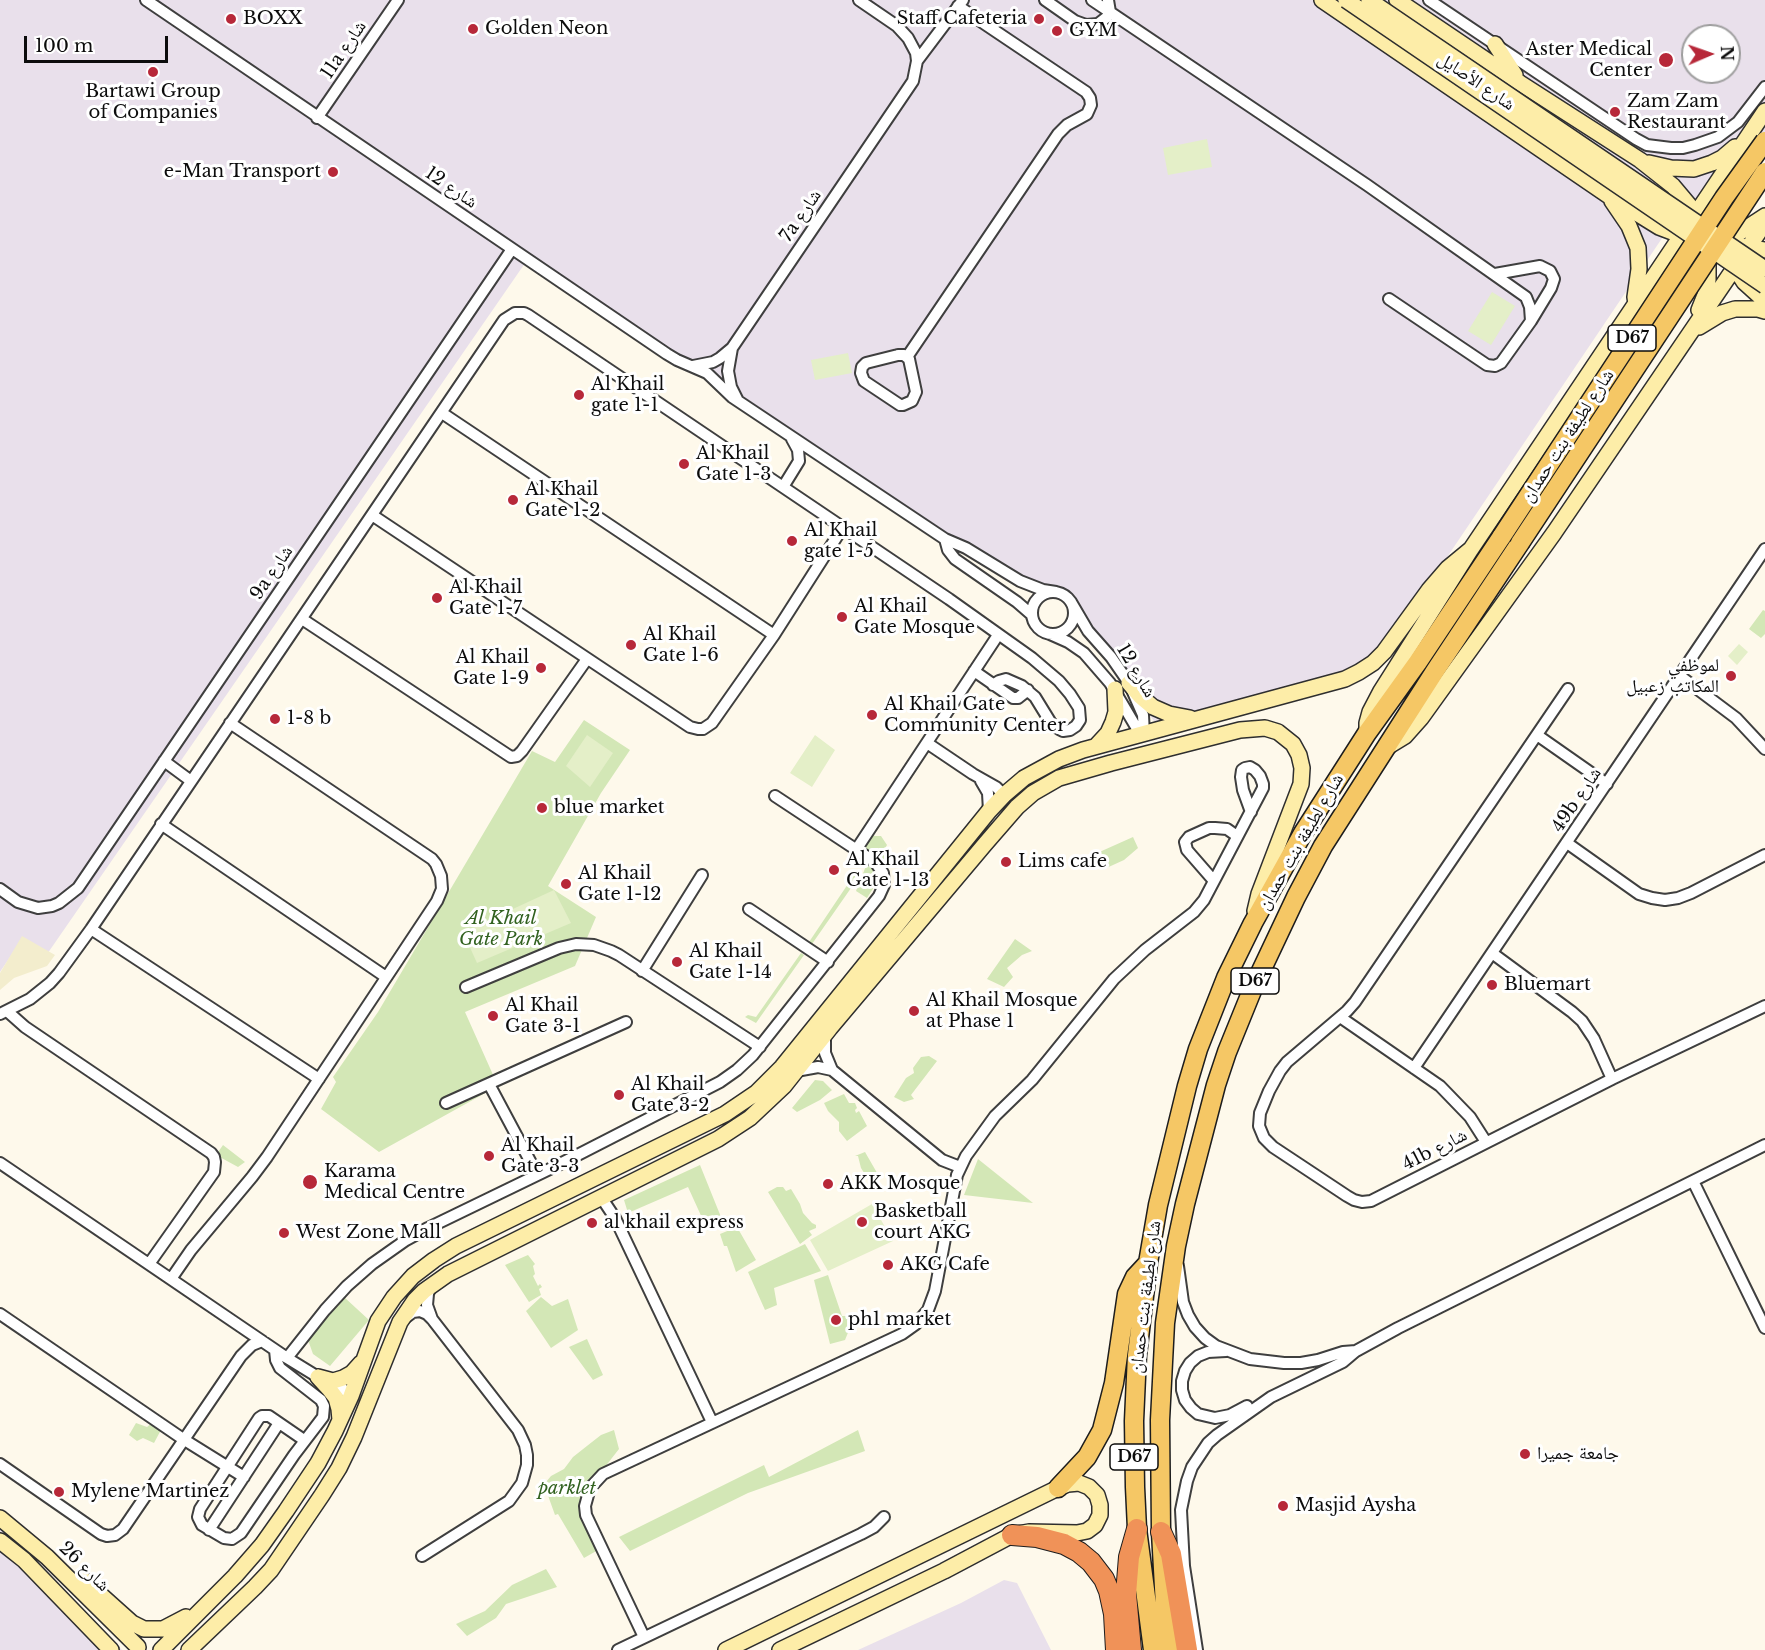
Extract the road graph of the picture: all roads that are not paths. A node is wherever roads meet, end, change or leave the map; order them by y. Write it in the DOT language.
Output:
graph roads {
  1 [pos="146,0"];
  2 [pos="398,0"];
  3 [pos="859,0"];
  4 [pos="1045,0"];
  5 [pos="1092,0"];
  6 [pos="1108,0"];
  7 [pos="1322,0"];
  8 [pos="1346,0"];
  9 [pos="1369,0"];
  10 [pos="1397,0"];
  11 [pos="1428,0"];
  12 [pos="961,3"];
  13 [pos="1110,12"];
  14 [pos="1495,44"];
  15 [pos="917,61"];
  16 [pos="1520,83"];
  17 [pos="1765,87"];
  18 [pos="1765,111"];
  19 [pos="318,118"];
  20 [pos="1757,138"];
  21 [pos="1640,160"];
  22 [pos="1765,172"];
  23 [pos="1609,196"];
  24 [pos="1695,215"];
  25 [pos="1765,216"];
  26 [pos="1765,224"];
  27 [pos="1680,236"];
  28 [pos="1723,244"];
  29 [pos="1706,246"];
  30 [pos="1749,246"];
  31 [pos="512,249"];
  32 [pos="1765,250"];
  33 [pos="1734,268"];
  34 [pos="1765,269"];
  35 [pos="1495,274"];
  36 [pos="1765,286"];
  37 [pos="1549,292"];
  38 [pos="1526,297"];
  39 [pos="1389,299"];
  40 [pos="1765,301"];
  41 [pos="1636,304"];
  42 [pos="1765,311"];
  43 [pos="1531,321"];
  44 [pos="1691,332"];
  45 [pos="732,348"];
  46 [pos="907,357"];
  47 [pos="690,366"];
  48 [pos="738,402"];
  49 [pos="442,412"];
  50 [pos="790,436"];
  51 [pos="783,487"];
  52 [pos="372,515"];
  53 [pos="843,527"];
  54 [pos="945,539"];
  55 [pos="1471,549"];
  56 [pos="1765,549"];
  57 [pos="1761,565"];
  58 [pos="1056,592"];
  59 [pos="1071,602"];
  60 [pos="1032,615"];
  61 [pos="302,619"];
  62 [pos="1050,634"];
  63 [pos="774,635"];
  64 [pos="998,635"];
  65 [pos="587,659"];
  66 [pos="974,671"];
  67 [pos="1680,676"];
  68 [pos="993,685"];
  69 [pos="1122,686"];
  70 [pos="1568,689"];
  71 [pos="1028,690"];
  72 [pos="1205,717"];
  73 [pos="230,723"];
  74 [pos="1278,732"];
  75 [pos="1367,733"];
  76 [pos="1144,734"];
  77 [pos="1537,735"];
  78 [pos="927,743"];
  79 [pos="1096,746"];
  80 [pos="1384,748"];
  81 [pos="1765,749"];
  82 [pos="164,761"];
  83 [pos="979,778"];
  84 [pos="1059,778"];
  85 [pos="191,781"];
  86 [pos="1607,784"];
  87 [pos="1004,795"];
  88 [pos="776,796"];
  89 [pos="989,811"];
  90 [pos="1251,812"];
  91 [pos="161,824"];
  92 [pos="1237,836"];
  93 [pos="991,837"];
  94 [pos="1567,843"];
  95 [pos="856,850"];
  96 [pos="1765,855"];
  97 [pos="702,875"];
  98 [pos="1214,881"];
  99 [pos="0,889"];
  100 [pos="749,909"];
  101 [pos="1253,923"];
  102 [pos="91,929"];
  103 [pos="1492,953"];
  104 [pos="828,962"];
  105 [pos="642,970"];
  106 [pos="386,977"];
  107 [pos="466,987"];
  108 [pos="1765,1006"];
  109 [pos="4,1012"];
  110 [pos="1340,1017"];
  111 [pos="626,1022"];
  112 [pos="826,1034"];
  113 [pos="760,1047"];
  114 [pos="1414,1068"];
  115 [pos="832,1070"];
  116 [pos="796,1071"];
  117 [pos="319,1078"];
  118 [pos="1612,1079"];
  119 [pos="489,1084"];
  120 [pos="446,1103"];
  121 [pos="1486,1142"];
  122 [pos="1765,1145"];
  123 [pos="639,1157"];
  124 [pos="0,1163"];
  125 [pos="960,1167"];
  126 [pos="537,1174"];
  127 [pos="1693,1181"];
  128 [pos="616,1190"];
  129 [pos="601,1197"];
  130 [pos="615,1218"];
  131 [pos="1176,1246"];
  132 [pos="1148,1263"];
  133 [pos="149,1264"];
  134 [pos="171,1279"];
  135 [pos="432,1284"];
  136 [pos="0,1314"];
  137 [pos="432,1319"];
  138 [pos="400,1322"];
  139 [pos="1765,1328"];
  140 [pos="262,1341"];
  141 [pos="275,1350"];
  142 [pos="1229,1351"];
  143 [pos="1356,1351"];
  144 [pos="287,1358"];
  145 [pos="363,1361"];
  146 [pos="318,1377"];
  147 [pos="351,1396"];
  148 [pos="1264,1401"];
  149 [pos="340,1420"];
  150 [pos="360,1421"];
  151 [pos="712,1422"];
  152 [pos="279,1423"];
  153 [pos="183,1439"];
  154 [pos="304,1440"];
  155 [pos="0,1464"];
  156 [pos="227,1467"];
  157 [pos="244,1477"];
  158 [pos="1058,1488"];
  159 [pos="884,1516"];
  160 [pos="0,1518"];
  161 [pos="1137,1529"];
  162 [pos="209,1530"];
  163 [pos="1161,1532"];
  164 [pos="1012,1535"];
  165 [pos="0,1540"];
  166 [pos="422,1556"];
  167 [pos="47,1557"];
  168 [pos="204,1607"];
  169 [pos="644,1637"];
  170 [pos="135,1649"];
  171 [pos="111,1650"];
  172 [pos="161,1650"];
  173 [pos="189,1650"];
  174 [pos="618,1650"];
  175 [pos="726,1650"];
  176 [pos="780,1650"];
  177 [pos="1116,1650"];
  178 [pos="1131,1650"];
  179 [pos="1153,1650"];
  180 [pos="1170,1650"];
  181 [pos="1187,1650"];
  182 [pos="1197,1650"];
  1 -- 19 [label="street, شارع 12"];
  2 -- 19 [label="street, 11a شارع"];
  3 -- 15 [label="street"];
  4 -- 13 [label="street"];
  5 -- 13 [label="street"];
  6 -- 13 [label="street"];
  7 -- 23 [label="street, شارع الأصايل"];
  8 -- 36 [label="street, bridge"];
  9 -- 34 [label="street, bridge"];
  10 -- 16 [label="street, شارع الأصايل"];
  11 -- 14 [label="street"];
  12 -- 15 [label="street, 7a شارع"];
  12 -- 46 [label="street"];
  13 -- 35 [label="street"];
  14 -- 16 [label="street"];
  14 -- 17 [label="street"];
  15 -- 45 [label="street, 7a شارع"];
  16 -- 21 [label="street, شارع الأصايل"];
  18 -- 20 [label="street"];
  19 -- 31 [label="street, شارع 12"];
  20 -- 21 [label="street"];
  20 -- 24 [label="street"];
  20 -- 28 [label="street"];
  20 -- 75 [label="main road, شارع لطيفة بنت حمدان / D67, bridge"];
  21 -- 24 [label="street"];
  22 -- 80 [label="main road, شارع لطيفة بنت حمدان / D67, bridge"];
  23 -- 27 [label="street, شارع الأصايل"];
  23 -- 41 [label="street"];
  24 -- 27 [label="street"];
  24 -- 29 [label="street"];
  25 -- 28 [label="street"];
  26 -- 30 [label="street"];
  27 -- 29 [label="street, شارع الأصايل"];
  27 -- 41 [label="street"];
  28 -- 29 [label="street, شارع الأصايل"];
  28 -- 30 [label="street, شارع الأصايل"];
  28 -- 33 [label="street"];
  29 -- 41 [label="street"];
  29 -- 44 [label="street"];
  30 -- 32 [label="street, شارع الأصايل"];
  30 -- 33 [label="street"];
  31 -- 47 [label="street, شارع 12"];
  31 -- 82 [label="street, 9a شارع"];
  33 -- 40 [label="street"];
  33 -- 44 [label="street"];
  35 -- 37 [label="street"];
  35 -- 38 [label="street"];
  37 -- 38 [label="street"];
  37 -- 43 [label="street"];
  38 -- 43 [label="street"];
  39 -- 43 [label="street"];
  41 -- 55 [label="street"];
  42 -- 44 [label="street"];
  44 -- 80 [label="street"];
  45 -- 47 [label="street, 7a شارع"];
  45 -- 48 [label="street"];
  46 -- 46 [label="street"];
  47 -- 48 [label="street, شارع 12"];
  48 -- 50 [label="street, شارع 12"];
  49 -- 51 [label="street"];
  49 -- 52 [label="street"];
  49 -- 63 [label="street"];
  50 -- 51 [label="street"];
  50 -- 54 [label="street, شارع 12"];
  51 -- 53 [label="street"];
  52 -- 61 [label="street"];
  52 -- 65 [label="street"];
  53 -- 63 [label="street"];
  53 -- 64 [label="street"];
  54 -- 58 [label="street, شارع 12"];
  54 -- 60 [label="street, شارع 12"];
  55 -- 72 [label="street"];
  55 -- 75 [label="street"];
  56 -- 57 [label="street, 49b شارع"];
  57 -- 67 [label="street, 49b شارع"];
  58 -- 59 [label="street"];
  58 -- 60 [label="street"];
  59 -- 62 [label="street"];
  59 -- 69 [label="street, شارع 12"];
  60 -- 62 [label="street"];
  61 -- 65 [label="street"];
  61 -- 73 [label="street"];
  62 -- 69 [label="street, شارع 12"];
  63 -- 65 [label="street"];
  64 -- 66 [label="street"];
  64 -- 71 [label="street"];
  66 -- 68 [label="street"];
  66 -- 78 [label="street"];
  67 -- 81 [label="street"];
  67 -- 86 [label="street, 49b شارع"];
  68 -- 71 [label="street"];
  68 -- 71 [label="street"];
  69 -- 72 [label="street"];
  69 -- 76 [label="street, شارع 12"];
  69 -- 79 [label="street"];
  70 -- 77 [label="street"];
  72 -- 76 [label="street"];
  73 -- 85 [label="street"];
  73 -- 106 [label="street"];
  74 -- 76 [label="street"];
  74 -- 84 [label="street"];
  74 -- 101 [label="street"];
  75 -- 101 [label="main road, شارع لطيفة بنت حمدان / D67"];
  76 -- 79 [label="street"];
  76 -- 84 [label="street"];
  77 -- 86 [label="street"];
  77 -- 110 [label="street"];
  78 -- 83 [label="street"];
  78 -- 95 [label="street"];
  79 -- 87 [label="street"];
  80 -- 131 [label="main road, شارع لطيفة بنت حمدان / D67"];
  82 -- 85 [label="street"];
  82 -- 99 [label="street, 9a شارع"];
  83 -- 87 [label="street"];
  83 -- 89 [label="street"];
  84 -- 93 [label="street"];
  85 -- 91 [label="street"];
  86 -- 94 [label="street, 49b شارع"];
  87 -- 89 [label="street"];
  87 -- 93 [label="street"];
  88 -- 95 [label="street"];
  89 -- 123 [label="street"];
  90 -- 92 [label="street"];
  91 -- 102 [label="street"];
  91 -- 106 [label="street"];
  92 -- 98 [label="street"];
  92 -- 98 [label="street"];
  93 -- 112 [label="street"];
  94 -- 96 [label="street"];
  94 -- 103 [label="street, 49b شارع"];
  95 -- 104 [label="street"];
  97 -- 105 [label="street"];
  98 -- 125 [label="street"];
  100 -- 104 [label="street"];
  101 -- 132 [label="main road, شارع لطيفة بنت حمدان / D67"];
  102 -- 109 [label="street"];
  102 -- 117 [label="street"];
  103 -- 114 [label="street, 49b شارع"];
  103 -- 118 [label="street"];
  104 -- 113 [label="street"];
  105 -- 107 [label="street"];
  105 -- 113 [label="street"];
  106 -- 117 [label="street"];
  108 -- 118 [label="street, 41b شارع"];
  109 -- 133 [label="street"];
  110 -- 114 [label="street"];
  110 -- 121 [label="street, 41b شارع"];
  111 -- 119 [label="street"];
  112 -- 115 [label="street"];
  112 -- 116 [label="street"];
  113 -- 126 [label="street"];
  114 -- 121 [label="street"];
  115 -- 116 [label="street"];
  115 -- 125 [label="street"];
  116 -- 128 [label="street"];
  117 -- 134 [label="street"];
  118 -- 121 [label="street, 41b شارع"];
  119 -- 120 [label="street"];
  119 -- 126 [label="street"];
  122 -- 127 [label="street"];
  123 -- 129 [label="street"];
  123 -- 145 [label="street"];
  124 -- 133 [label="street"];
  125 -- 151 [label="street"];
  126 -- 144 [label="street"];
  127 -- 139 [label="street"];
  127 -- 143 [label="street"];
  128 -- 129 [label="street"];
  128 -- 130 [label="street"];
  129 -- 130 [label="street"];
  129 -- 135 [label="street"];
  130 -- 151 [label="street"];
  131 -- 142 [label="street"];
  131 -- 163 [label="main road, شارع لطيفة بنت حمدان / D67"];
  132 -- 158 [label="main road"];
  132 -- 161 [label="main road, شارع لطيفة بنت حمدان / D67"];
  133 -- 134 [label="street"];
  134 -- 140 [label="street"];
  135 -- 137 [label="street"];
  135 -- 138 [label="street"];
  136 -- 153 [label="street"];
  137 -- 138 [label="street"];
  137 -- 166 [label="street"];
  138 -- 150 [label="street"];
  140 -- 141 [label="street"];
  140 -- 153 [label="street"];
  141 -- 144 [label="street"];
  141 -- 154 [label="street"];
  142 -- 143 [label="street"];
  142 -- 148 [label="street"];
  143 -- 148 [label="street"];
  144 -- 146 [label="street"];
  145 -- 146 [label="street"];
  145 -- 147 [label="street"];
  146 -- 147 [label="street"];
  146 -- 149 [label="street"];
  147 -- 149 [label="street"];
  147 -- 150 [label="street"];
  148 -- 182 [label="street"];
  149 -- 168 [label="street"];
  150 -- 173 [label="street"];
  151 -- 169 [label="street"];
  152 -- 154 [label="street"];
  152 -- 156 [label="street"];
  152 -- 157 [label="street"];
  153 -- 155 [label="street"];
  153 -- 156 [label="street"];
  154 -- 162 [label="street"];
  156 -- 157 [label="street"];
  156 -- 162 [label="street"];
  157 -- 162 [label="street"];
  158 -- 164 [label="street"];
  158 -- 175 [label="street"];
  159 -- 169 [label="street"];
  160 -- 167 [label="street, شارع 26"];
  161 -- 178 [label="highway"];
  161 -- 179 [label="main road, شارع لطيفة بنت حمدان / D67"];
  163 -- 180 [label="main road, شارع لطيفة بنت حمدان / D67"];
  163 -- 181 [label="highway"];
  164 -- 176 [label="street"];
  164 -- 177 [label="highway"];
  165 -- 171 [label="street, شارع 26"];
  167 -- 168 [label="street"];
  167 -- 170 [label="street, شارع 26"];
  168 -- 172 [label="street"];
  169 -- 174 [label="street"];
  170 -- 172 [label="street"];
}
